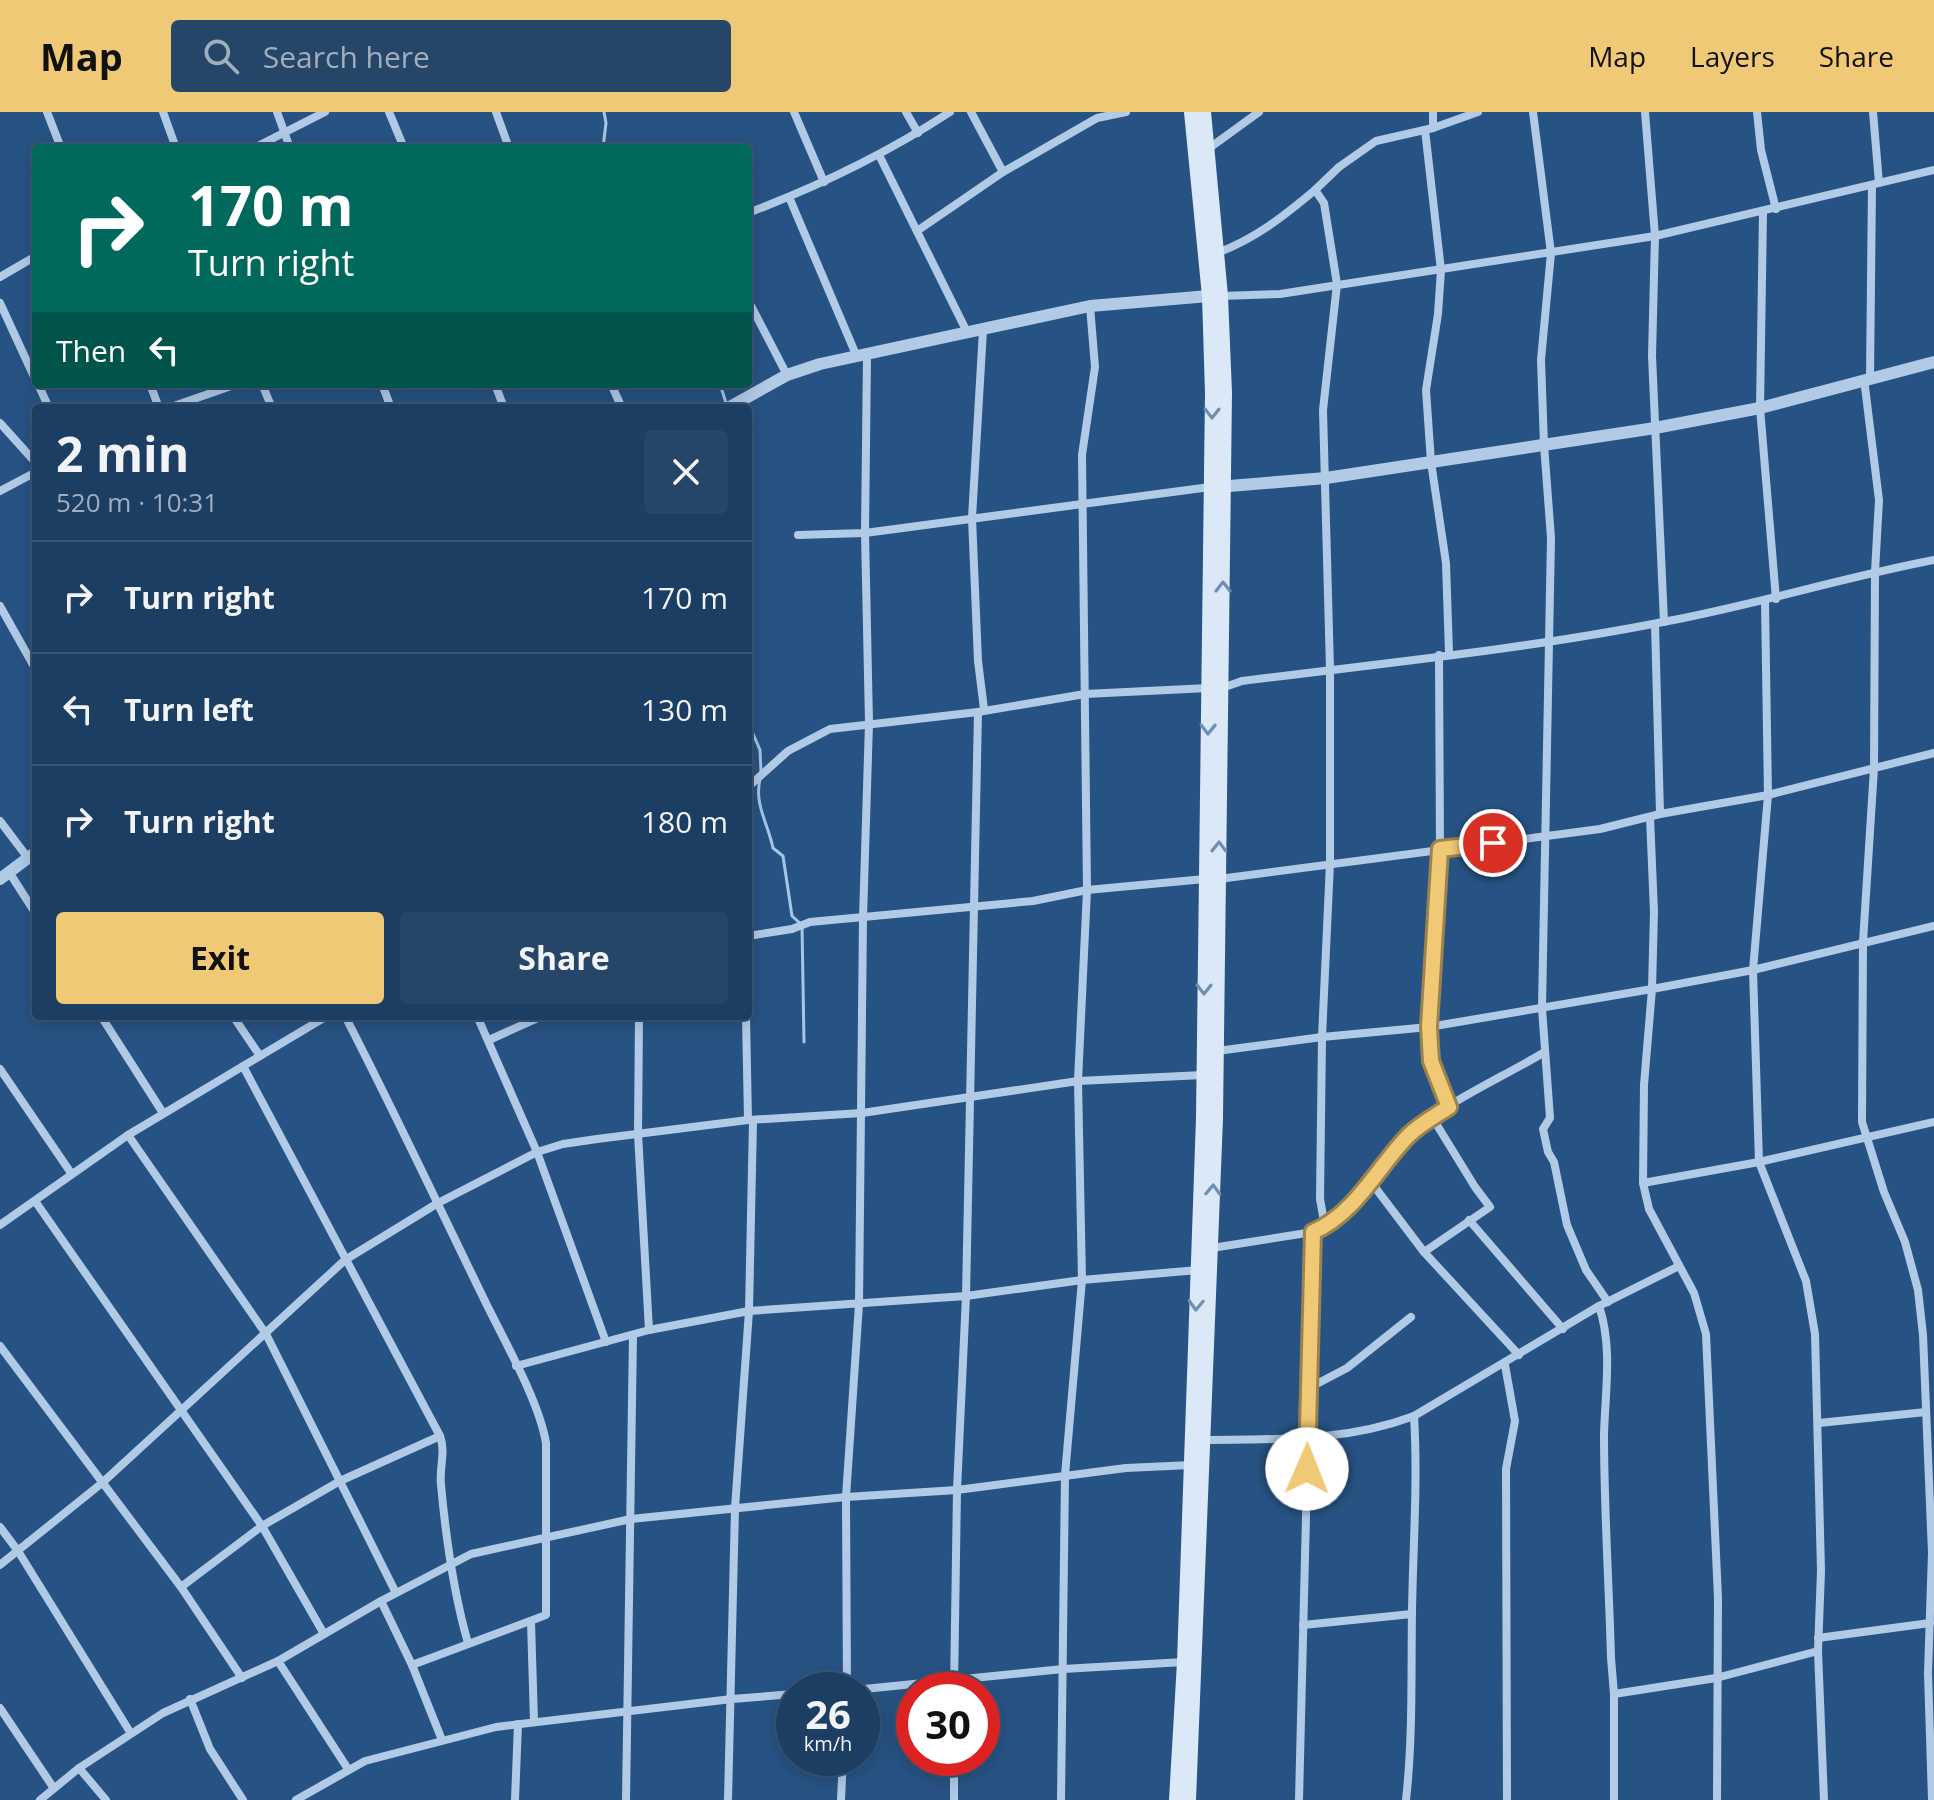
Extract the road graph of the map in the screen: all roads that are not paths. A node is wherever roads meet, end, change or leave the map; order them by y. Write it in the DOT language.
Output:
graph roads {
  1 [pos="47,112"];
  2 [pos="163,112"];
  3 [pos="277,112"];
  4 [pos="325,112"];
  5 [pos="389,112"];
  6 [pos="496,112"];
  7 [pos="794,112"];
  8 [pos="906,112"];
  9 [pos="950,112"];
  10 [pos="971,112"];
  11 [pos="1126,112"];
  12 [pos="1191,112"];
  13 [pos="1204,112"];
  14 [pos="1259,112"];
  15 [pos="1433,112"];
  16 [pos="1478,112"];
  17 [pos="1533,112"];
  18 [pos="1645,112"];
  19 [pos="1757,112"];
  20 [pos="1873,112"];
  21 [pos="1096,115"];
  22 [pos="1429,129"];
  23 [pos="918,133"];
  24 [pos="285,134"];
  25 [pos="59,144"];
  26 [pos="175,144"];
  27 [pos="263,144"];
  28 [pos="289,144"];
  29 [pos="402,144"];
  30 [pos="508,144"];
  31 [pos="1207,149"];
  32 [pos="879,155"];
  33 [pos="1934,170"];
  34 [pos="1003,172"];
  35 [pos="824,182"];
  36 [pos="1876,184"];
  37 [pos="1315,190"];
  38 [pos="1205,192"];
  39 [pos="789,197"];
  40 [pos="1776,209"];
  41 [pos="752,211"];
  42 [pos="1763,212"];
  43 [pos="917,231"];
  44 [pos="1655,236"];
  45 [pos="1217,253"];
  46 [pos="1551,253"];
  47 [pos="32,258"];
  48 [pos="1441,270"];
  49 [pos="0,277"];
  50 [pos="1337,284"];
  51 [pos="1215,296"];
  52 [pos="0,303"];
  53 [pos="1090,306"];
  54 [pos="752,308"];
  55 [pos="983,330"];
  56 [pos="967,332"];
  57 [pos="862,356"];
  58 [pos="1934,362"];
  59 [pos="32,371"];
  60 [pos="787,375"];
  61 [pos="1867,379"];
  62 [pos="226,388"];
  63 [pos="180,404"];
  64 [pos="736,404"];
  65 [pos="1760,408"];
  66 [pos="0,423"];
  67 [pos="1655,428"];
  68 [pos="1544,445"];
  69 [pos="32,459"];
  70 [pos="1431,462"];
  71 [pos="32,474"];
  72 [pos="1326,478"];
  73 [pos="1217,487"];
  74 [pos="0,491"];
  75 [pos="1084,503"];
  76 [pos="972,518"];
  77 [pos="865,533"];
  78 [pos="798,535"];
  79 [pos="1934,560"];
  80 [pos="1875,572"];
  81 [pos="1776,599"];
  82 [pos="1765,602"];
  83 [pos="0,606"];
  84 [pos="1660,623"];
  85 [pos="1551,641"];
  86 [pos="1449,653"];
  87 [pos="1439,655"];
  88 [pos="32,663"];
  89 [pos="1330,669"];
  90 [pos="1216,688"];
  91 [pos="1085,694"];
  92 [pos="981,711"];
  93 [pos="869,723"];
  94 [pos="1934,753"];
  95 [pos="1874,768"];
  96 [pos="752,783"];
  97 [pos="1768,795"];
  98 [pos="1655,815"];
  99 [pos="0,821"];
  100 [pos="1547,838"];
  101 [pos="1440,849"];
  102 [pos="32,855"];
  103 [pos="1330,863"];
  104 [pos="5,875"];
  105 [pos="1212,879"];
  106 [pos="1087,890"];
  107 [pos="975,905"];
  108 [pos="32,909"];
  109 [pos="863,918"];
  110 [pos="1934,926"];
  111 [pos="752,935"];
  112 [pos="1863,942"];
  113 [pos="1753,970"];
  114 [pos="1652,989"];
  115 [pos="1542,1008"];
  116 [pos="104,1020"];
  117 [pos="236,1020"];
  118 [pos="320,1020"];
  119 [pos="347,1020"];
  120 [pos="479,1020"];
  121 [pos="533,1020"];
  122 [pos="639,1020"];
  123 [pos="746,1020"];
  124 [pos="1429,1027"];
  125 [pos="1322,1037"];
  126 [pos="489,1040"];
  127 [pos="1217,1051"];
  128 [pos="1543,1053"];
  129 [pos="260,1056"];
  130 [pos="243,1066"];
  131 [pos="0,1069"];
  132 [pos="1203,1075"];
  133 [pos="1078,1081"];
  134 [pos="969,1099"];
  135 [pos="1449,1107"];
  136 [pos="163,1113"];
  137 [pos="862,1113"];
  138 [pos="1432,1117"];
  139 [pos="750,1120"];
  140 [pos="1934,1122"];
  141 [pos="638,1134"];
  142 [pos="128,1135"];
  143 [pos="1869,1138"];
  144 [pos="537,1152"];
  145 [pos="1759,1162"];
  146 [pos="71,1173"];
  147 [pos="1371,1182"];
  148 [pos="1643,1183"];
  149 [pos="35,1201"];
  150 [pos="438,1203"];
  151 [pos="1469,1220"];
  152 [pos="0,1225"];
  153 [pos="1325,1227"];
  154 [pos="1313,1232"];
  155 [pos="1212,1248"];
  156 [pos="1424,1252"];
  157 [pos="345,1260"];
  158 [pos="1679,1266"];
  159 [pos="1198,1270"];
  160 [pos="1082,1280"];
  161 [pos="966,1296"];
  162 [pos="859,1304"];
  163 [pos="1604,1304"];
  164 [pos="749,1311"];
  165 [pos="1411,1317"];
  166 [pos="1563,1329"];
  167 [pos="649,1330"];
  168 [pos="266,1334"];
  169 [pos="633,1335"];
  170 [pos="606,1342"];
  171 [pos="0,1346"];
  172 [pos="1519,1355"];
  173 [pos="1505,1365"];
  174 [pos="516,1366"];
  175 [pos="1307,1389"];
  176 [pos="1929,1406"];
  177 [pos="183,1412"];
  178 [pos="1414,1416"];
  179 [pos="1819,1423"];
  180 [pos="440,1436"];
  181 [pos="1308,1438"];
  182 [pos="1205,1440"];
  183 [pos="1191,1465"];
  184 [pos="1065,1475"];
  185 [pos="340,1481"];
  186 [pos="102,1483"];
  187 [pos="957,1490"];
  188 [pos="846,1497"];
  189 [pos="735,1508"];
  190 [pos="631,1519"];
  191 [pos="262,1526"];
  192 [pos="0,1527"];
  193 [pos="544,1539"];
  194 [pos="18,1551"];
  195 [pos="449,1564"];
  196 [pos="0,1565"];
  197 [pos="181,1587"];
  198 [pos="396,1593"];
  199 [pos="381,1601"];
  200 [pos="1412,1614"];
  201 [pos="531,1622"];
  202 [pos="1930,1623"];
  203 [pos="1303,1625"];
  204 [pos="324,1634"];
  205 [pos="1818,1638"];
  206 [pos="468,1643"];
  207 [pos="1818,1651"];
  208 [pos="278,1661"];
  209 [pos="1184,1662"];
  210 [pos="412,1665"];
  211 [pos="1063,1669"];
  212 [pos="847,1672"];
  213 [pos="954,1672"];
  214 [pos="242,1678"];
  215 [pos="1716,1678"];
  216 [pos="1000,1679"];
  217 [pos="1614,1694"];
  218 [pos="776,1695"];
  219 [pos="190,1699"];
  220 [pos="732,1699"];
  221 [pos="0,1708"];
  222 [pos="628,1713"];
  223 [pos="534,1721"];
  224 [pos="518,1724"];
  225 [pos="130,1732"];
  226 [pos="442,1740"];
  227 [pos="79,1768"];
  228 [pos="348,1769"];
  229 [pos="842,1776"];
  230 [pos="954,1776"];
  231 [pos="53,1787"];
  232 [pos="40,1800"];
  233 [pos="106,1800"];
  234 [pos="243,1800"];
  235 [pos="296,1800"];
  236 [pos="515,1800"];
  237 [pos="626,1800"];
  238 [pos="728,1800"];
  239 [pos="841,1800"];
  240 [pos="954,1800"];
  241 [pos="1061,1800"];
  242 [pos="1176,1800"];
  243 [pos="1189,1800"];
  244 [pos="1299,1800"];
  245 [pos="1406,1800"];
  246 [pos="1507,1800"];
  247 [pos="1614,1800"];
  248 [pos="1717,1800"];
  249 [pos="1824,1800"];
  250 [pos="1932,1800"];
  1 -- 25 [label="street"];
  2 -- 26 [label="street"];
  3 -- 24 [label="street"];
  4 -- 24 [label="street"];
  5 -- 29 [label="street"];
  6 -- 30 [label="street"];
  7 -- 35 [label="street"];
  8 -- 23 [label="street"];
  9 -- 23 [label="street"];
  10 -- 34 [label="street"];
  11 -- 21 [label="street"];
  12 -- 38 [label="main road"];
  13 -- 31 [label="main road"];
  14 -- 31 [label="street"];
  15 -- 22 [label="street"];
  16 -- 22 [label="street"];
  17 -- 46 [label="street"];
  18 -- 44 [label="street"];
  19 -- 40 [label="street"];
  20 -- 36 [label="street"];
  21 -- 34 [label="street"];
  22 -- 37 [label="street"];
  22 -- 48 [label="street"];
  23 -- 32 [label="street"];
  24 -- 27 [label="street"];
  24 -- 28 [label="street"];
  31 -- 38 [label="main road"];
  32 -- 35 [label="street"];
  32 -- 43 [label="street"];
  33 -- 36 [label="street"];
  34 -- 43 [label="street"];
  35 -- 39 [label="street"];
  36 -- 40 [label="street"];
  36 -- 61 [label="street"];
  37 -- 45 [label="street"];
  37 -- 50 [label="street"];
  38 -- 45 [label="main road"];
  38 -- 51 [label="main road"];
  39 -- 41 [label="street"];
  39 -- 57 [label="street"];
  40 -- 42 [label="street"];
  42 -- 44 [label="street"];
  42 -- 65 [label="street"];
  43 -- 56 [label="street"];
  44 -- 46 [label="street"];
  44 -- 67 [label="street"];
  45 -- 51 [label="main road"];
  46 -- 48 [label="street"];
  46 -- 68 [label="street"];
  47 -- 49 [label="street"];
  48 -- 50 [label="street"];
  48 -- 70 [label="street"];
  50 -- 51 [label="street"];
  50 -- 72 [label="street"];
  51 -- 53 [label="street"];
  51 -- 73 [label="main road"];
  52 -- 59 [label="street"];
  53 -- 55 [label="street"];
  53 -- 75 [label="street"];
  54 -- 60 [label="street"];
  55 -- 56 [label="street"];
  55 -- 76 [label="street"];
  56 -- 57 [label="street"];
  57 -- 60 [label="street"];
  57 -- 77 [label="street"];
  58 -- 61 [label="street"];
  60 -- 64 [label="street"];
  61 -- 65 [label="street"];
  61 -- 80 [label="street"];
  62 -- 63 [label="street"];
  65 -- 67 [label="street"];
  65 -- 81 [label="street"];
  66 -- 69 [label="street"];
  67 -- 68 [label="street"];
  67 -- 84 [label="street"];
  68 -- 70 [label="street"];
  68 -- 85 [label="street"];
  70 -- 72 [label="street"];
  70 -- 86 [label="street"];
  71 -- 74 [label="street"];
  72 -- 73 [label="street"];
  72 -- 89 [label="street"];
  73 -- 75 [label="street"];
  73 -- 90 [label="main road"];
  75 -- 76 [label="street"];
  75 -- 91 [label="street"];
  76 -- 77 [label="street"];
  76 -- 92 [label="street"];
  77 -- 78 [label="street"];
  77 -- 93 [label="street"];
  79 -- 80 [label="street"];
  80 -- 81 [label="street"];
  80 -- 95 [label="street"];
  81 -- 82 [label="street"];
  82 -- 84 [label="street"];
  82 -- 97 [label="street"];
  83 -- 88 [label="street"];
  84 -- 85 [label="street"];
  84 -- 98 [label="street"];
  85 -- 86 [label="street"];
  85 -- 100 [label="street"];
  86 -- 87 [label="street"];
  87 -- 89 [label="street"];
  87 -- 101 [label="street"];
  89 -- 90 [label="street"];
  89 -- 103 [label="street"];
  90 -- 91 [label="street"];
  90 -- 105 [label="main road"];
  91 -- 92 [label="street"];
  91 -- 106 [label="street"];
  92 -- 93 [label="street"];
  92 -- 107 [label="street"];
  93 -- 96 [label="street"];
  93 -- 109 [label="street"];
  94 -- 95 [label="street"];
  95 -- 97 [label="street"];
  95 -- 112 [label="street"];
  97 -- 98 [label="street"];
  97 -- 113 [label="street"];
  98 -- 100 [label="street"];
  98 -- 114 [label="street"];
  99 -- 102 [label="street"];
  100 -- 101 [label="street"];
  100 -- 115 [label="street"];
  101 -- 103 [label="street"];
  101 -- 124 [label="street"];
  102 -- 104 [label="street"];
  103 -- 105 [label="street"];
  103 -- 125 [label="street"];
  104 -- 108 [label="street"];
  105 -- 106 [label="street"];
  105 -- 127 [label="main road"];
  105 -- 132 [label="main road, one-way"];
  106 -- 107 [label="street"];
  106 -- 133 [label="street"];
  107 -- 109 [label="street"];
  107 -- 134 [label="street"];
  109 -- 111 [label="street"];
  109 -- 137 [label="street"];
  110 -- 112 [label="street"];
  112 -- 113 [label="street"];
  112 -- 143 [label="street"];
  113 -- 114 [label="street"];
  113 -- 145 [label="street"];
  114 -- 115 [label="street"];
  114 -- 148 [label="street"];
  115 -- 124 [label="street"];
  115 -- 128 [label="street"];
  116 -- 136 [label="street"];
  117 -- 129 [label="street"];
  118 -- 129 [label="street"];
  119 -- 150 [label="street"];
  120 -- 126 [label="street"];
  121 -- 126 [label="street"];
  122 -- 141 [label="street"];
  123 -- 139 [label="street"];
  124 -- 125 [label="street"];
  124 -- 135 [label="street"];
  125 -- 127 [label="street"];
  125 -- 153 [label="street"];
  126 -- 144 [label="street"];
  155 -- 127 [label="main road, one-way"];
  128 -- 135 [label="street"];
  128 -- 163 [label="street"];
  129 -- 130 [label="street"];
  130 -- 136 [label="street"];
  130 -- 157 [label="street"];
  131 -- 146 [label="street"];
  132 -- 133 [label="street"];
  132 -- 159 [label="main road"];
  133 -- 134 [label="street"];
  133 -- 160 [label="street"];
  134 -- 137 [label="street"];
  134 -- 161 [label="street"];
  135 -- 138 [label="street"];
  136 -- 142 [label="street"];
  137 -- 139 [label="street"];
  137 -- 162 [label="street"];
  138 -- 147 [label="street"];
  138 -- 151 [label="street"];
  139 -- 141 [label="street"];
  139 -- 164 [label="street"];
  140 -- 143 [label="street"];
  141 -- 144 [label="street"];
  141 -- 167 [label="street"];
  142 -- 146 [label="street"];
  142 -- 168 [label="street"];
  143 -- 145 [label="street"];
  143 -- 176 [label="street"];
  144 -- 150 [label="street"];
  144 -- 170 [label="street"];
  145 -- 148 [label="street"];
  145 -- 179 [label="street"];
  146 -- 149 [label="street"];
  147 -- 153 [label="street"];
  147 -- 156 [label="street"];
  148 -- 158 [label="street"];
  149 -- 152 [label="street"];
  149 -- 177 [label="street"];
  150 -- 157 [label="street"];
  150 -- 174 [label="street"];
  151 -- 156 [label="street"];
  151 -- 166 [label="street"];
  153 -- 154 [label="street"];
  154 -- 155 [label="street"];
  154 -- 175 [label="street"];
  155 -- 182 [label="main road"];
  156 -- 172 [label="street"];
  157 -- 168 [label="street"];
  157 -- 180 [label="street"];
  158 -- 163 [label="street"];
  158 -- 215 [label="street"];
  159 -- 160 [label="street"];
  159 -- 183 [label="main road, one-way"];
  160 -- 161 [label="street"];
  160 -- 184 [label="street"];
  161 -- 162 [label="street"];
  161 -- 187 [label="street"];
  162 -- 164 [label="street"];
  162 -- 188 [label="street"];
  163 -- 166 [label="street"];
  163 -- 217 [label="street"];
  164 -- 167 [label="street"];
  164 -- 189 [label="street"];
  165 -- 175 [label="street"];
  166 -- 172 [label="street"];
  167 -- 169 [label="street"];
  168 -- 177 [label="street"];
  168 -- 185 [label="street"];
  169 -- 170 [label="street"];
  169 -- 190 [label="street"];
  170 -- 174 [label="street"];
  171 -- 186 [label="street"];
  172 -- 173 [label="street"];
  173 -- 178 [label="street"];
  173 -- 246 [label="street"];
  174 -- 193 [label="street"];
  175 -- 181 [label="street"];
  176 -- 179 [label="street"];
  176 -- 202 [label="street"];
  177 -- 186 [label="street"];
  177 -- 191 [label="street"];
  178 -- 181 [label="street"];
  178 -- 200 [label="street"];
  179 -- 205 [label="street"];
  180 -- 185 [label="street"];
  180 -- 195 [label="street"];
  181 -- 182 [label="street"];
  181 -- 203 [label="street"];
  182 -- 243 [label="main road"];
  183 -- 184 [label="street"];
  183 -- 209 [label="main road"];
  184 -- 187 [label="street"];
  184 -- 211 [label="street"];
  185 -- 191 [label="street"];
  185 -- 198 [label="street"];
  186 -- 194 [label="street"];
  186 -- 197 [label="street"];
  187 -- 188 [label="street"];
  187 -- 213 [label="street"];
  188 -- 189 [label="street"];
  188 -- 212 [label="street"];
  189 -- 190 [label="street"];
  189 -- 220 [label="street"];
  190 -- 193 [label="street"];
  190 -- 222 [label="street"];
  191 -- 197 [label="street"];
  191 -- 204 [label="street"];
  192 -- 194 [label="street"];
  193 -- 195 [label="street"];
  193 -- 201 [label="street"];
  194 -- 196 [label="street"];
  194 -- 225 [label="street"];
  195 -- 198 [label="street"];
  195 -- 206 [label="street"];
  197 -- 214 [label="street"];
  198 -- 199 [label="street"];
  199 -- 204 [label="street"];
  199 -- 210 [label="street"];
  200 -- 203 [label="street"];
  200 -- 245 [label="street"];
  201 -- 206 [label="street"];
  201 -- 223 [label="street"];
  202 -- 205 [label="street"];
  202 -- 250 [label="street"];
  203 -- 244 [label="street"];
  204 -- 208 [label="street"];
  205 -- 207 [label="street"];
  206 -- 210 [label="street"];
  207 -- 215 [label="street"];
  207 -- 249 [label="street"];
  208 -- 214 [label="street"];
  208 -- 228 [label="street"];
  209 -- 211 [label="street"];
  209 -- 242 [label="main road"];
  210 -- 226 [label="street"];
  211 -- 216 [label="street"];
  211 -- 241 [label="street"];
  214 -- 219 [label="street"];
  215 -- 217 [label="street"];
  215 -- 248 [label="street"];
  217 -- 247 [label="street"];
  218 -- 220 [label="street"];
  219 -- 225 [label="street"];
  219 -- 234 [label="street"];
  220 -- 222 [label="street"];
  220 -- 238 [label="street"];
  221 -- 231 [label="street"];
  222 -- 223 [label="street"];
  222 -- 237 [label="street"];
  223 -- 224 [label="street"];
  224 -- 226 [label="street"];
  224 -- 236 [label="street"];
  225 -- 227 [label="street"];
  226 -- 228 [label="street"];
  227 -- 231 [label="street"];
  227 -- 233 [label="street"];
  228 -- 235 [label="street"];
  229 -- 239 [label="street"];
  230 -- 240 [label="street"];
  231 -- 232 [label="street"];
}
